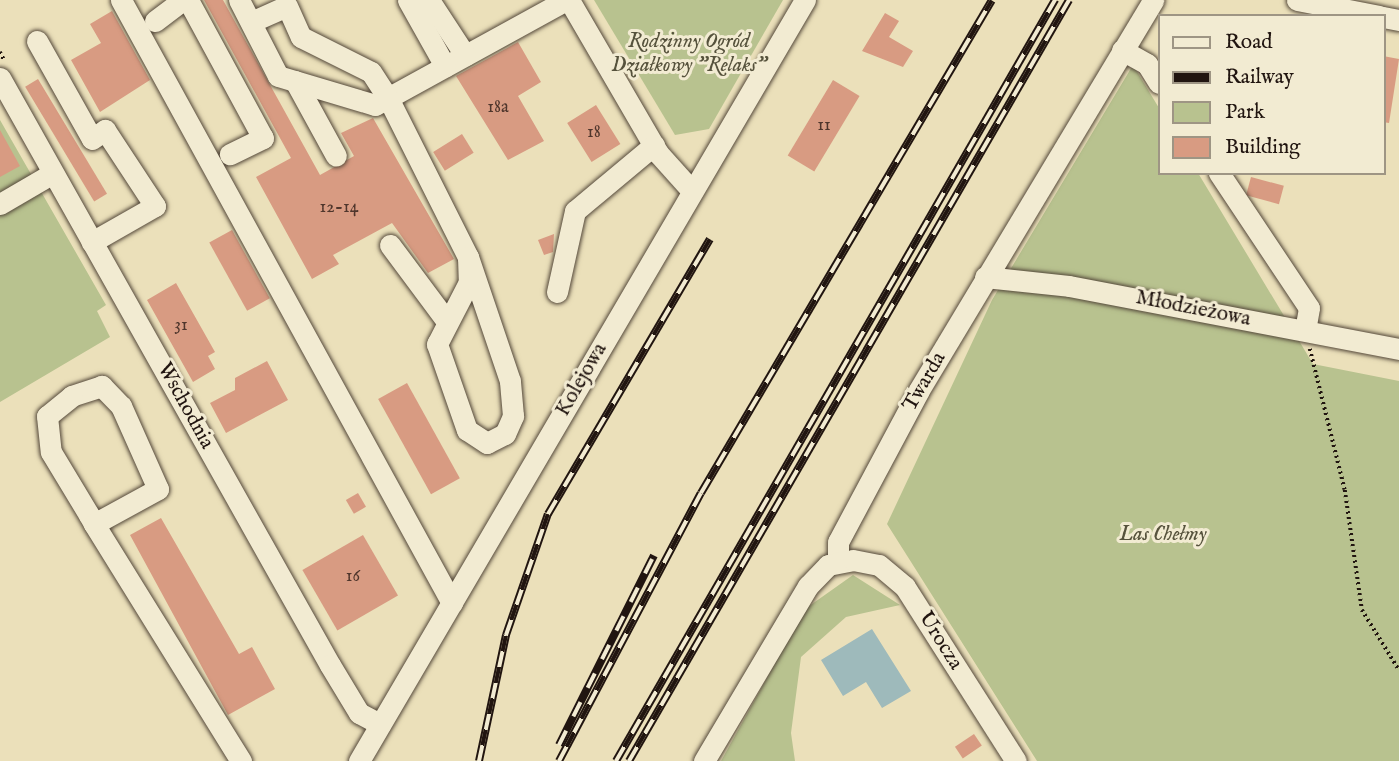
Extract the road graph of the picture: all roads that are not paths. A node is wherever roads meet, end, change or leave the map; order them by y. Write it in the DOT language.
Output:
graph roads {
  1 [pos="121,0"];
  2 [pos="186,0"];
  3 [pos="239,0"];
  4 [pos="408,0"];
  5 [pos="429,0"];
  6 [pos="567,0"];
  7 [pos="806,0"];
  8 [pos="1153,0"];
  9 [pos="1297,0"];
  10 [pos="1370,14"];
  11 [pos="155,21"];
  12 [pos="251,22"];
  13 [pos="37,41"];
  14 [pos="1122,50"];
  15 [pos="465,55"];
  16 [pos="445,66"];
  17 [pos="0,78"];
  18 [pos="295,81"];
  19 [pos="1158,81"];
  20 [pos="388,98"];
  21 [pos="654,145"];
  22 [pos="230,154"];
  23 [pos="336,156"];
  24 [pos="53,173"];
  25 [pos="1220,175"];
  26 [pos="692,191"];
  27 [pos="0,204"];
  28 [pos="92,242"];
  29 [pos="390,245"];
  30 [pos="985,277"];
  31 [pos="473,282"];
  32 [pos="556,292"];
  33 [pos="446,320"];
  34 [pos="1305,330"];
  35 [pos="1399,349"];
  36 [pos="94,524"];
  37 [pos="838,562"];
  38 [pos="452,603"];
  39 [pos="380,724"];
  40 [pos="241,761"];
  41 [pos="359,761"];
  42 [pos="704,761"];
  43 [pos="1016,761"];
  1 -- 38 [label="street"];
  2 -- 11 [label="street"];
  2 -- 22 [label="street"];
  3 -- 12 [label="street"];
  4 -- 16 [label="street"];
  5 -- 15 [label="street"];
  6 -- 15 [label="street"];
  6 -- 21 [label="street"];
  7 -- 26 [label="street, Kolejowa"];
  8 -- 14 [label="street, Twarda"];
  9 -- 10 [label="street"];
  12 -- 18 [label="street"];
  12 -- 20 [label="street"];
  13 -- 28 [label="street"];
  14 -- 19 [label="street"];
  14 -- 30 [label="street, Twarda"];
  15 -- 16 [label="street"];
  16 -- 20 [label="street"];
  17 -- 24 [label="street, Wschodnia"];
  18 -- 20 [label="street"];
  18 -- 23 [label="street"];
  20 -- 31 [label="street"];
  21 -- 26 [label="street"];
  21 -- 32 [label="street"];
  24 -- 27 [label="street"];
  24 -- 28 [label="street, Wschodnia"];
  25 -- 34 [label="street"];
  26 -- 38 [label="street, Kolejowa"];
  28 -- 39 [label="street, Wschodnia"];
  29 -- 33 [label="street"];
  30 -- 34 [label="street, Młodzieżowa"];
  30 -- 37 [label="street, Twarda"];
  31 -- 33 [label="street"];
  31 -- 33 [label="street"];
  34 -- 35 [label="street, Młodzieżowa"];
  36 -- 36 [label="street"];
  36 -- 40 [label="street"];
  37 -- 42 [label="street"];
  37 -- 43 [label="street, Urocza"];
  38 -- 39 [label="street, Kolejowa"];
  39 -- 41 [label="street, Kolejowa"];
}
